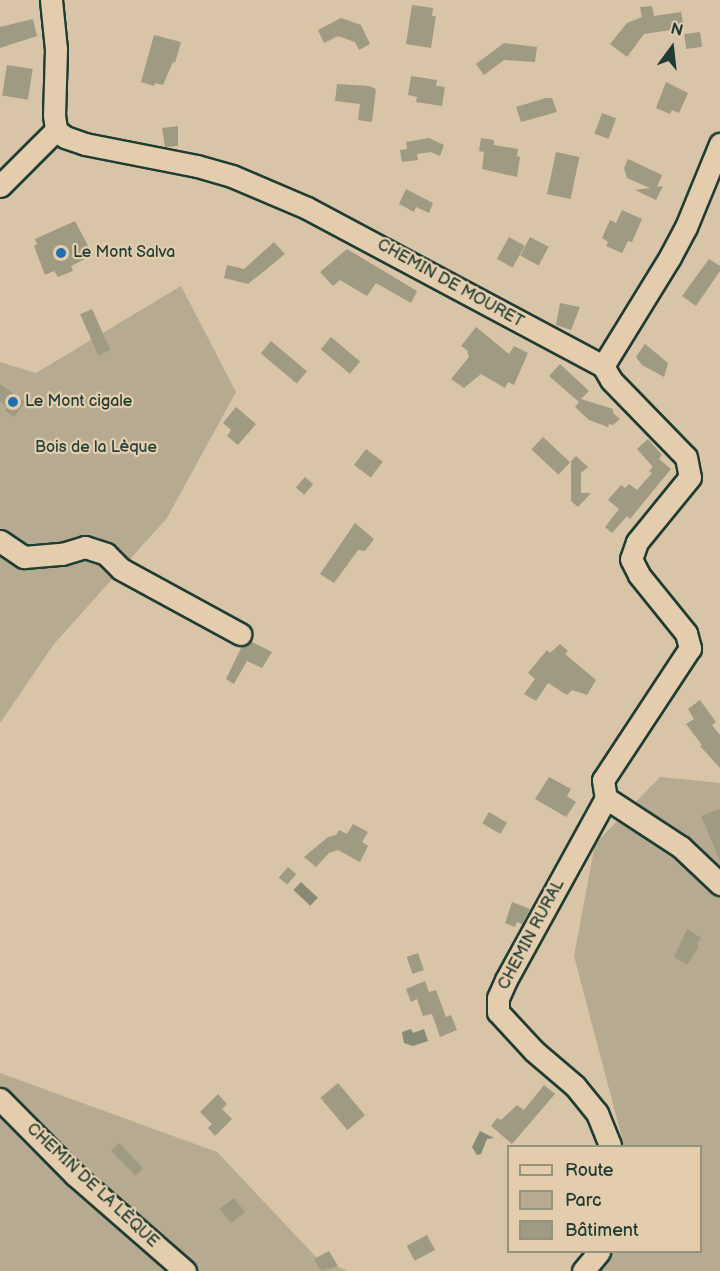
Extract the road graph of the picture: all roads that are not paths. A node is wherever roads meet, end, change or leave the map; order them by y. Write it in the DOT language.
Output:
graph roads {
  1 [pos="51,0"];
  2 [pos="56,130"];
  3 [pos="720,144"];
  4 [pos="0,186"];
  5 [pos="603,366"];
  6 [pos="0,541"];
  7 [pos="240,634"];
  8 [pos="606,798"];
  9 [pos="720,884"];
  10 [pos="0,1099"];
  11 [pos="610,1145"];
  12 [pos="597,1253"];
  13 [pos="185,1271"];
  14 [pos="583,1271"];
  1 -- 2 [label="street"];
  2 -- 4 [label="street"];
  2 -- 5 [label="street, CHEMIN DE MOURET"];
  3 -- 5 [label="street"];
  5 -- 8 [label="street"];
  6 -- 7 [label="street"];
  8 -- 9 [label="street"];
  8 -- 11 [label="street, CHEMIN RURAL"];
  10 -- 13 [label="street, CHEMIN DE LA LÈQUE"];
  12 -- 14 [label="street"];
}
